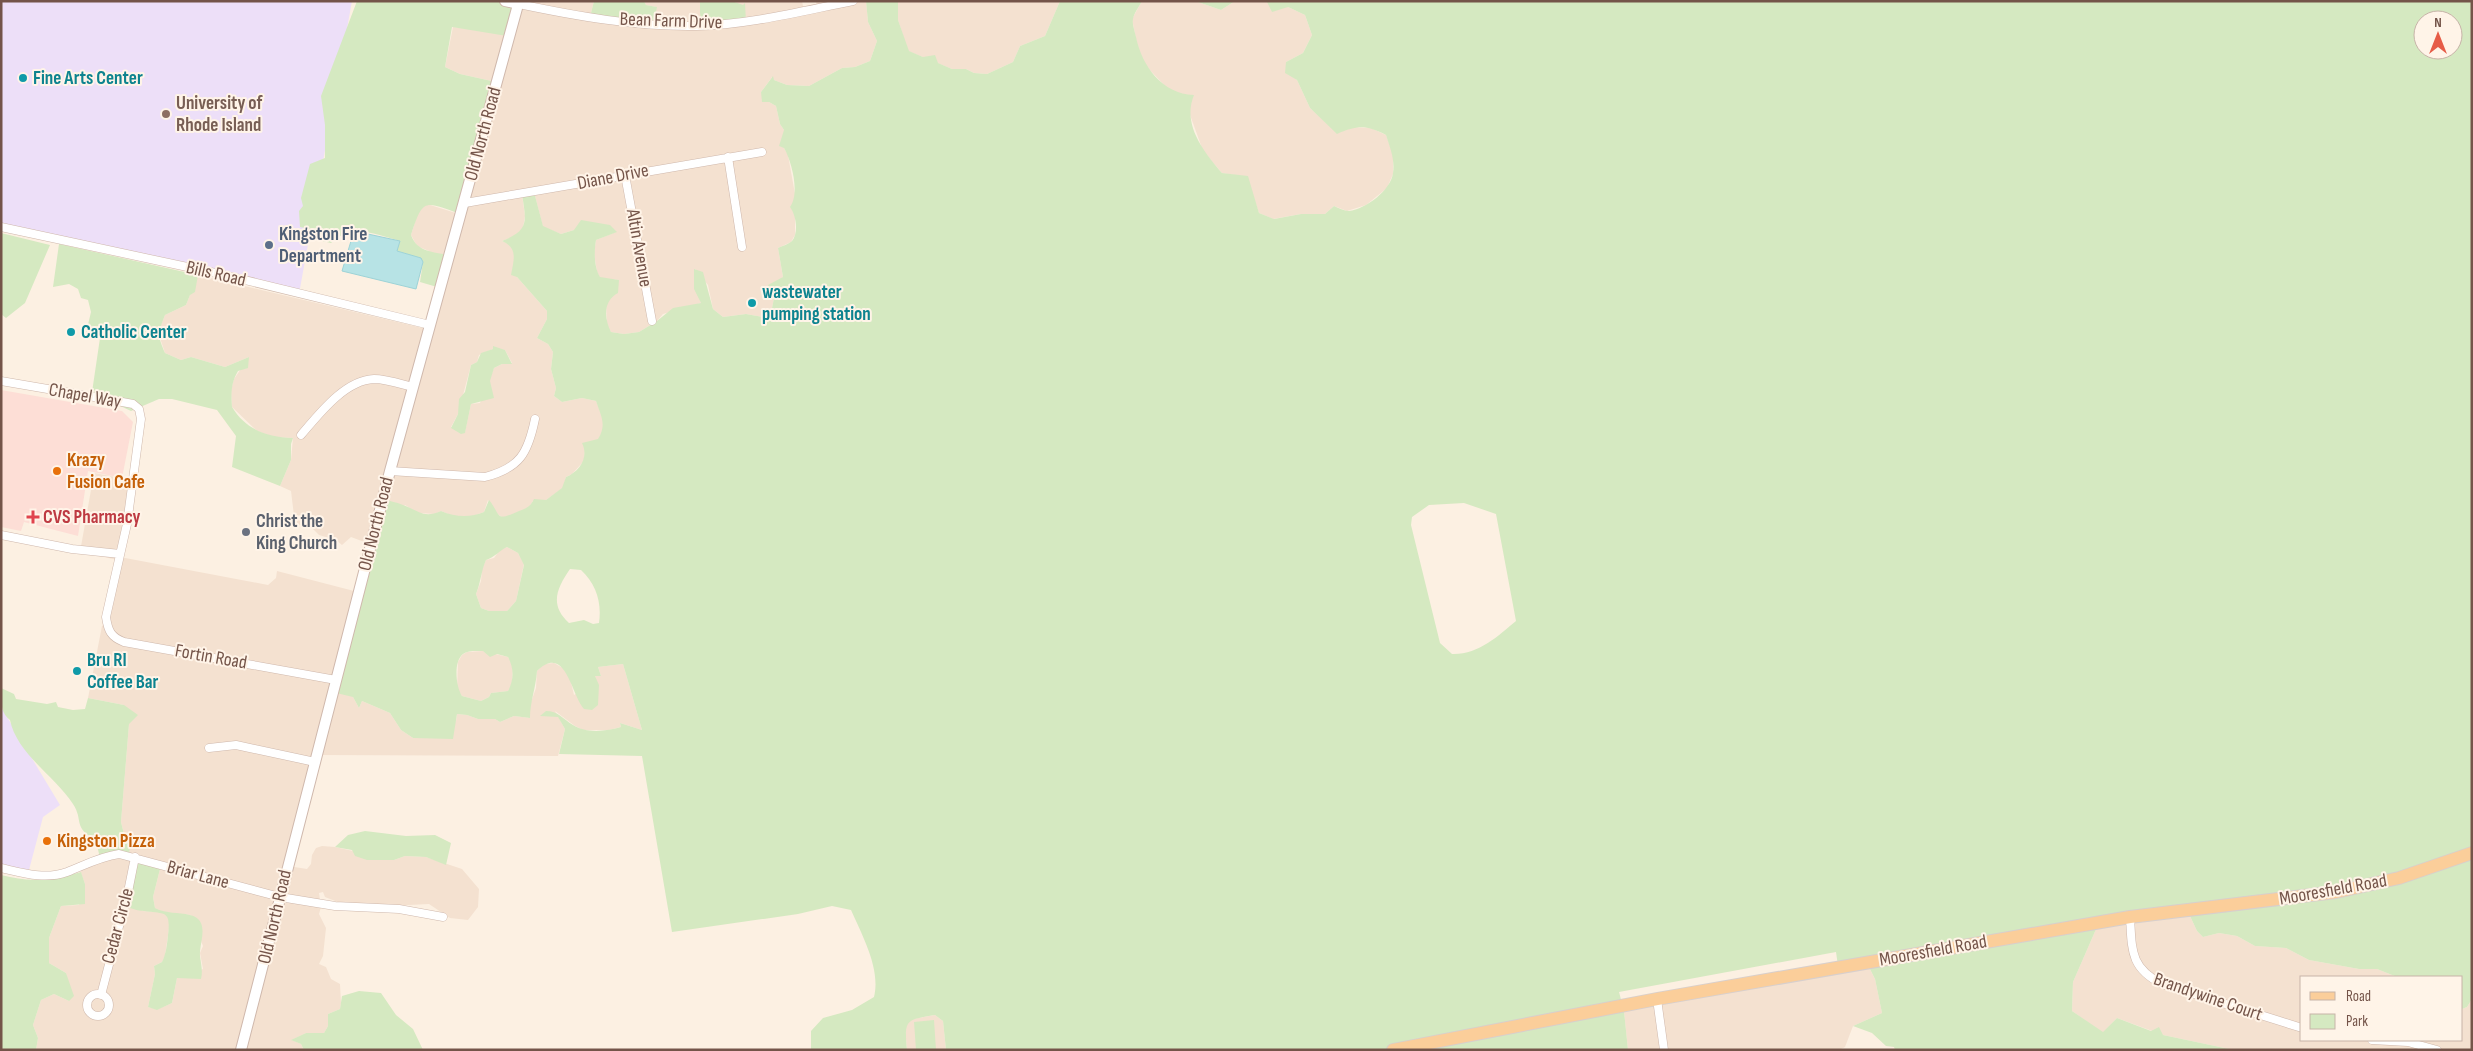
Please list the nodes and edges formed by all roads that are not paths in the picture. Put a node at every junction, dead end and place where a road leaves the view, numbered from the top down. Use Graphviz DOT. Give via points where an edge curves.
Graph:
graph roads {
  1 [pos="505,1"];
  2 [pos="853,1"];
  3 [pos="519,2"];
  4 [pos="762,152"];
  5 [pos="728,157"];
  6 [pos="625,175"];
  7 [pos="465,203"];
  8 [pos="1,227"];
  9 [pos="742,247"];
  10 [pos="652,321"];
  11 [pos="430,326"];
  12 [pos="1,381"];
  13 [pos="413,387"];
  14 [pos="535,419"];
  15 [pos="301,434"];
  16 [pos="390,471"];
  17 [pos="1,535"];
  18 [pos="120,554"];
  19 [pos="336,680"];
  20 [pos="209,748"];
  21 [pos="315,762"];
  22 [pos="2472,853"];
  23 [pos="135,858"];
  24 [pos="1,868"];
  25 [pos="280,897"];
  26 [pos="443,917"];
  27 [pos="2130,917"];
  28 [pos="101,995"];
  29 [pos="1657,1000"];
  30 [pos="2300,1027"];
  31 [pos="2390,1041"];
  32 [pos="241,1050"];
  33 [pos="1393,1050"];
  34 [pos="1664,1050"];
  35 [pos="2437,1050"];
  1 -- 3 [label="street"];
  2 -- 3 [label="street, Bean Farm Drive" via="743,21 695,26 607,19"];
  3 -- 7 [label="street, Old North Road"];
  4 -- 5 [label="street, Diane Drive"];
  5 -- 6 [label="street, Diane Drive"];
  5 -- 9 [label="street"];
  6 -- 7 [label="street, Diane Drive"];
  6 -- 10 [label="street, Altin Avenue"];
  7 -- 11 [label="street, Old North Road"];
  8 -- 11 [label="street, Bills Road" via="220,274"];
  11 -- 13 [label="street, Old North Road"];
  12 -- 18 [label="street, Chapel Way" via="133,404 139,409 142,419"];
  13 -- 15 [label="street" via="376,379 360,382"];
  13 -- 16 [label="street, Old North Road"];
  14 -- 16 [label="street" via="530,444 522,456 499,474 485,477"];
  16 -- 19 [label="street, Old North Road"];
  17 -- 18 [label="street" via="72,549"];
  18 -- 19 [label="street, Fortin Road" via="106,617 108,629 115,638"];
  19 -- 21 [label="street, Old North Road"];
  20 -- 21 [label="street" via="236,745"];
  21 -- 25 [label="street, Old North Road"];
  22 -- 27 [label="main road, Mooresfield Road" via="2399,878 2336,892"];
  23 -- 24 [label="street, Briar Lane" via="118,854 106,856 53,875 35,876"];
  23 -- 25 [label="street, Briar Lane"];
  23 -- 28 [label="street, Cedar Circle"];
  25 -- 26 [label="street, Briar Lane" via="335,906 399,909"];
  25 -- 32 [label="street, Old North Road"];
  27 -- 29 [label="main road, Mooresfield Road"];
  27 -- 30 [label="street, Brandywine Court" via="2133,955 2146,976 2162,984"];
  29 -- 33 [label="main road, Mooresfield Road"];
  29 -- 34 [label="street"];
  31 -- 35 [label="street"];
}
